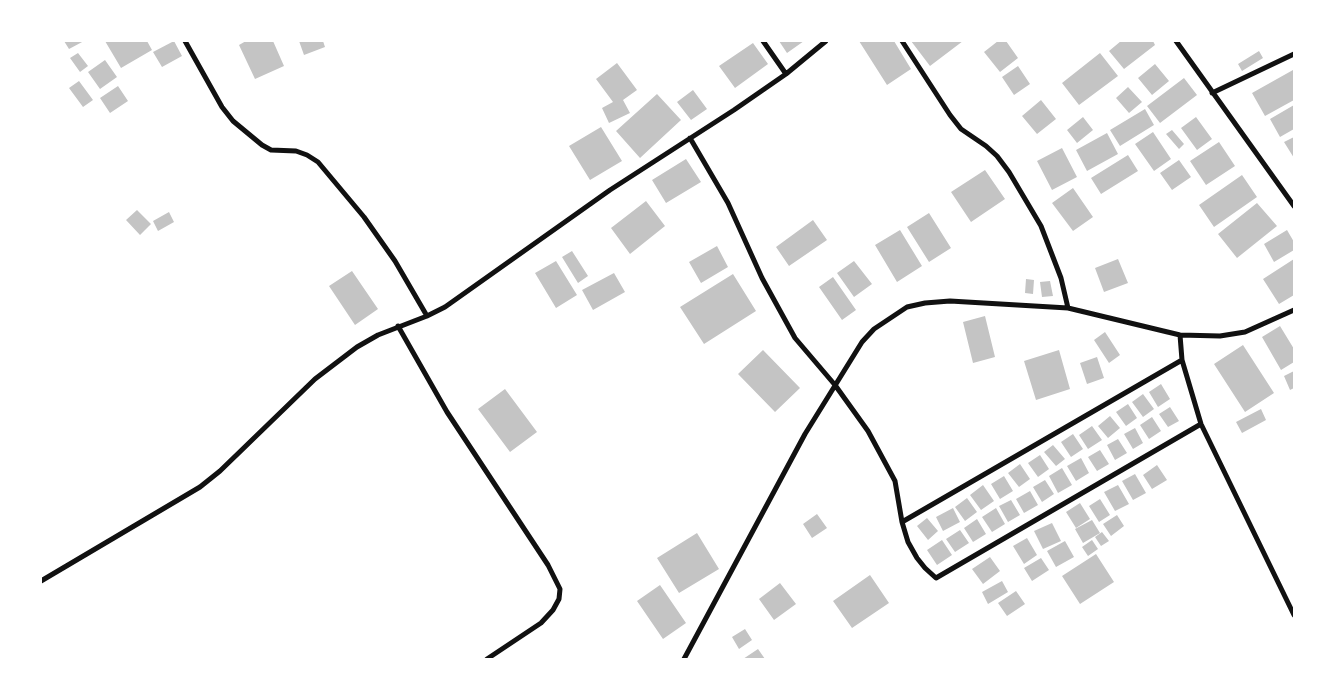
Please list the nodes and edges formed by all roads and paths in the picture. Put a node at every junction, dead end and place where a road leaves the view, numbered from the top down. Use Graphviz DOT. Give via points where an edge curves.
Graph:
graph roads {
  1 [pos="185,41"];
  2 [pos="763,41"];
  3 [pos="826,41"];
  4 [pos="902,41"];
  5 [pos="1176,41"];
  6 [pos="1294,54"];
  7 [pos="786,74"];
  8 [pos="1212,93"];
  9 [pos="690,138"];
  10 [pos="1294,206"];
  11 [pos="1068,308"];
  12 [pos="1294,310"];
  13 [pos="427,316"];
  14 [pos="398,326"];
  15 [pos="1180,335"];
  16 [pos="1182,360"];
  17 [pos="835,385"];
  18 [pos="1201,424"];
  19 [pos="902,522"];
  20 [pos="41,581"];
  21 [pos="1294,615"];
  22 [pos="487,659"];
  23 [pos="684,659"];
  1 -- 13 [label="street" via="233,121 271,150 296,151 318,162 364,216"];
  2 -- 7 [label="street"];
  3 -- 7 [label="street"];
  4 -- 11 [label="street" via="960,129 986,146 1009,172 1041,226"];
  5 -- 8 [label="street"];
  6 -- 8 [label="street"];
  7 -- 9 [label="street"];
  8 -- 10 [label="street"];
  9 -- 13 [label="street" via="552,230 445,307"];
  9 -- 17 [label="street" via="728,204 762,278 795,338"];
  11 -- 15 [label="street"];
  11 -- 17 [label="street" via="950,301 906,307 874,328"];
  12 -- 15 [label="street" via="1245,332 1220,336"];
  13 -- 14 [label="street"];
  14 -- 20 [label="street" via="339,360 299,394 220,472"];
  14 -- 22 [label="street" via="447,412 560,589 553,610 541,623"];
  15 -- 16 [label="street"];
  16 -- 18 [label="street"];
  16 -- 19 [label="street"];
  17 -- 19 [label="street" via="868,431 896,481"];
  17 -- 23 [label="street" via="805,434"];
  18 -- 19 [label="street" via="936,578 917,558"];
  18 -- 21 [label="street"];
}
